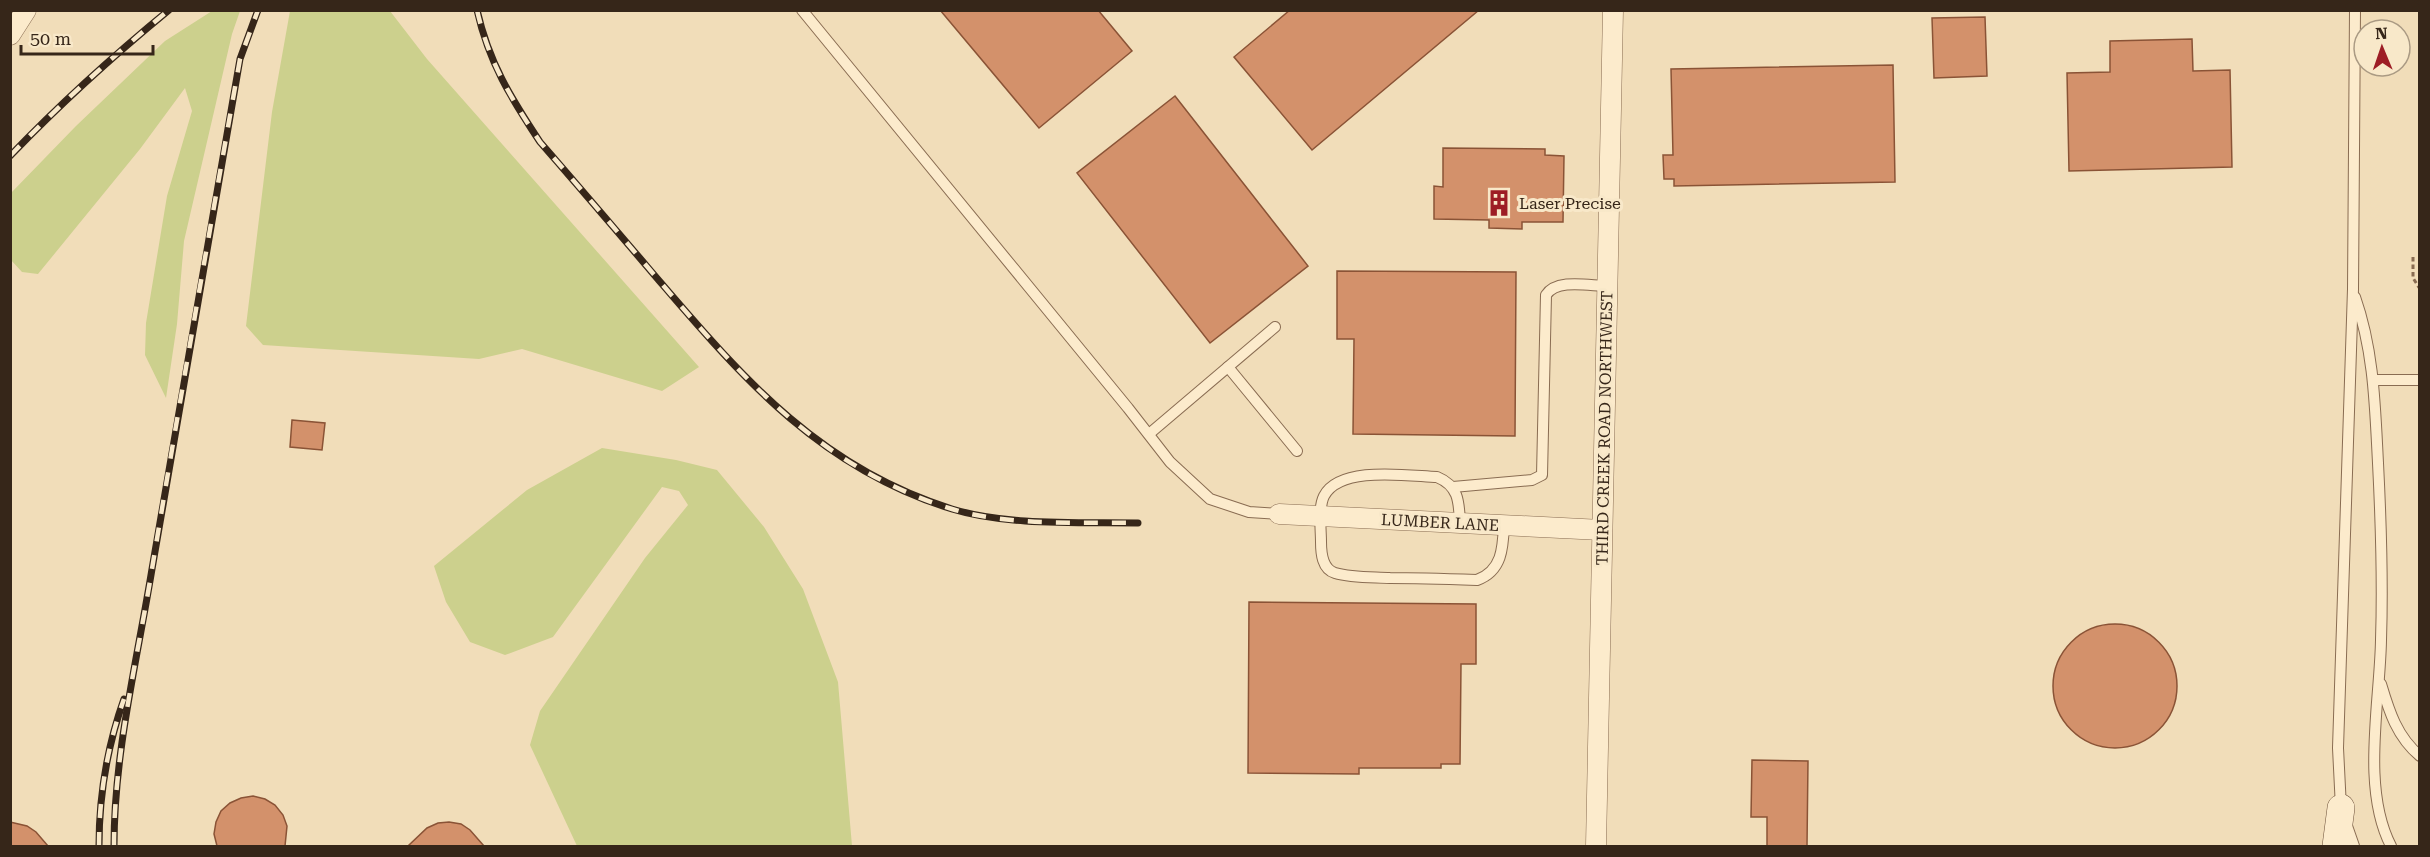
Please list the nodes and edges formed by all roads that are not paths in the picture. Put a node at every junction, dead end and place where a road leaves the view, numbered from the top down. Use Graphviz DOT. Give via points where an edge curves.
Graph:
graph roads {
  1 [pos="26,10"];
  2 [pos="802,10"];
  3 [pos="1613,10"];
  4 [pos="2355,10"];
  5 [pos="10,35"];
  6 [pos="1607,286"];
  7 [pos="2353,290"];
  8 [pos="1275,327"];
  9 [pos="1228,367"];
  10 [pos="2374,380"];
  11 [pos="2420,380"];
  12 [pos="1149,434"];
  13 [pos="1298,451"];
  14 [pos="1453,487"];
  15 [pos="1279,514"];
  16 [pos="1321,516"];
  17 [pos="1460,523"];
  18 [pos="1504,525"];
  19 [pos="1602,530"];
  20 [pos="2379,677"];
  21 [pos="2420,756"];
  22 [pos="2341,808"];
  23 [pos="1596,846"];
  24 [pos="2336,846"];
  25 [pos="2354,846"];
  26 [pos="2391,846"];
  1 -- 5 [label="street"];
  2 -- 12 [label="lane"];
  3 -- 6 [label="street, THIRD CREEK ROAD NORTHWEST"];
  4 -- 7 [label="lane"];
  6 -- 14 [label="lane" via="1563,285 1546,295 1542,476"];
  6 -- 19 [label="street, THIRD CREEK ROAD NORTHWEST"];
  7 -- 10 [label="lane"];
  7 -- 22 [label="lane" via="2338,748"];
  8 -- 9 [label="lane"];
  9 -- 12 [label="lane"];
  9 -- 13 [label="lane"];
  10 -- 11 [label="lane"];
  10 -- 20 [label="lane" via="2380,518"];
  12 -- 15 [label="lane" via="1170,462 1210,499 1249,512"];
  14 -- 16 [label="lane" via="1437,477 1355,477 1324,496"];
  14 -- 17 [label="lane" via="1459,501"];
  15 -- 16 [label="street, LUMBER LANE"];
  16 -- 17 [label="street, LUMBER LANE"];
  16 -- 18 [label="lane" via="1322,557 1326,567 1333,573 1370,577 1485,577 1500,558"];
  17 -- 18 [label="street, LUMBER LANE"];
  18 -- 19 [label="street, LUMBER LANE"];
  19 -- 23 [label="street, THIRD CREEK ROAD NORTHWEST"];
  20 -- 21 [label="lane" via="2402,738"];
  20 -- 26 [label="lane" via="2375,788"];
  22 -- 24 [label="main road"];
  22 -- 25 [label="lane"];
}
